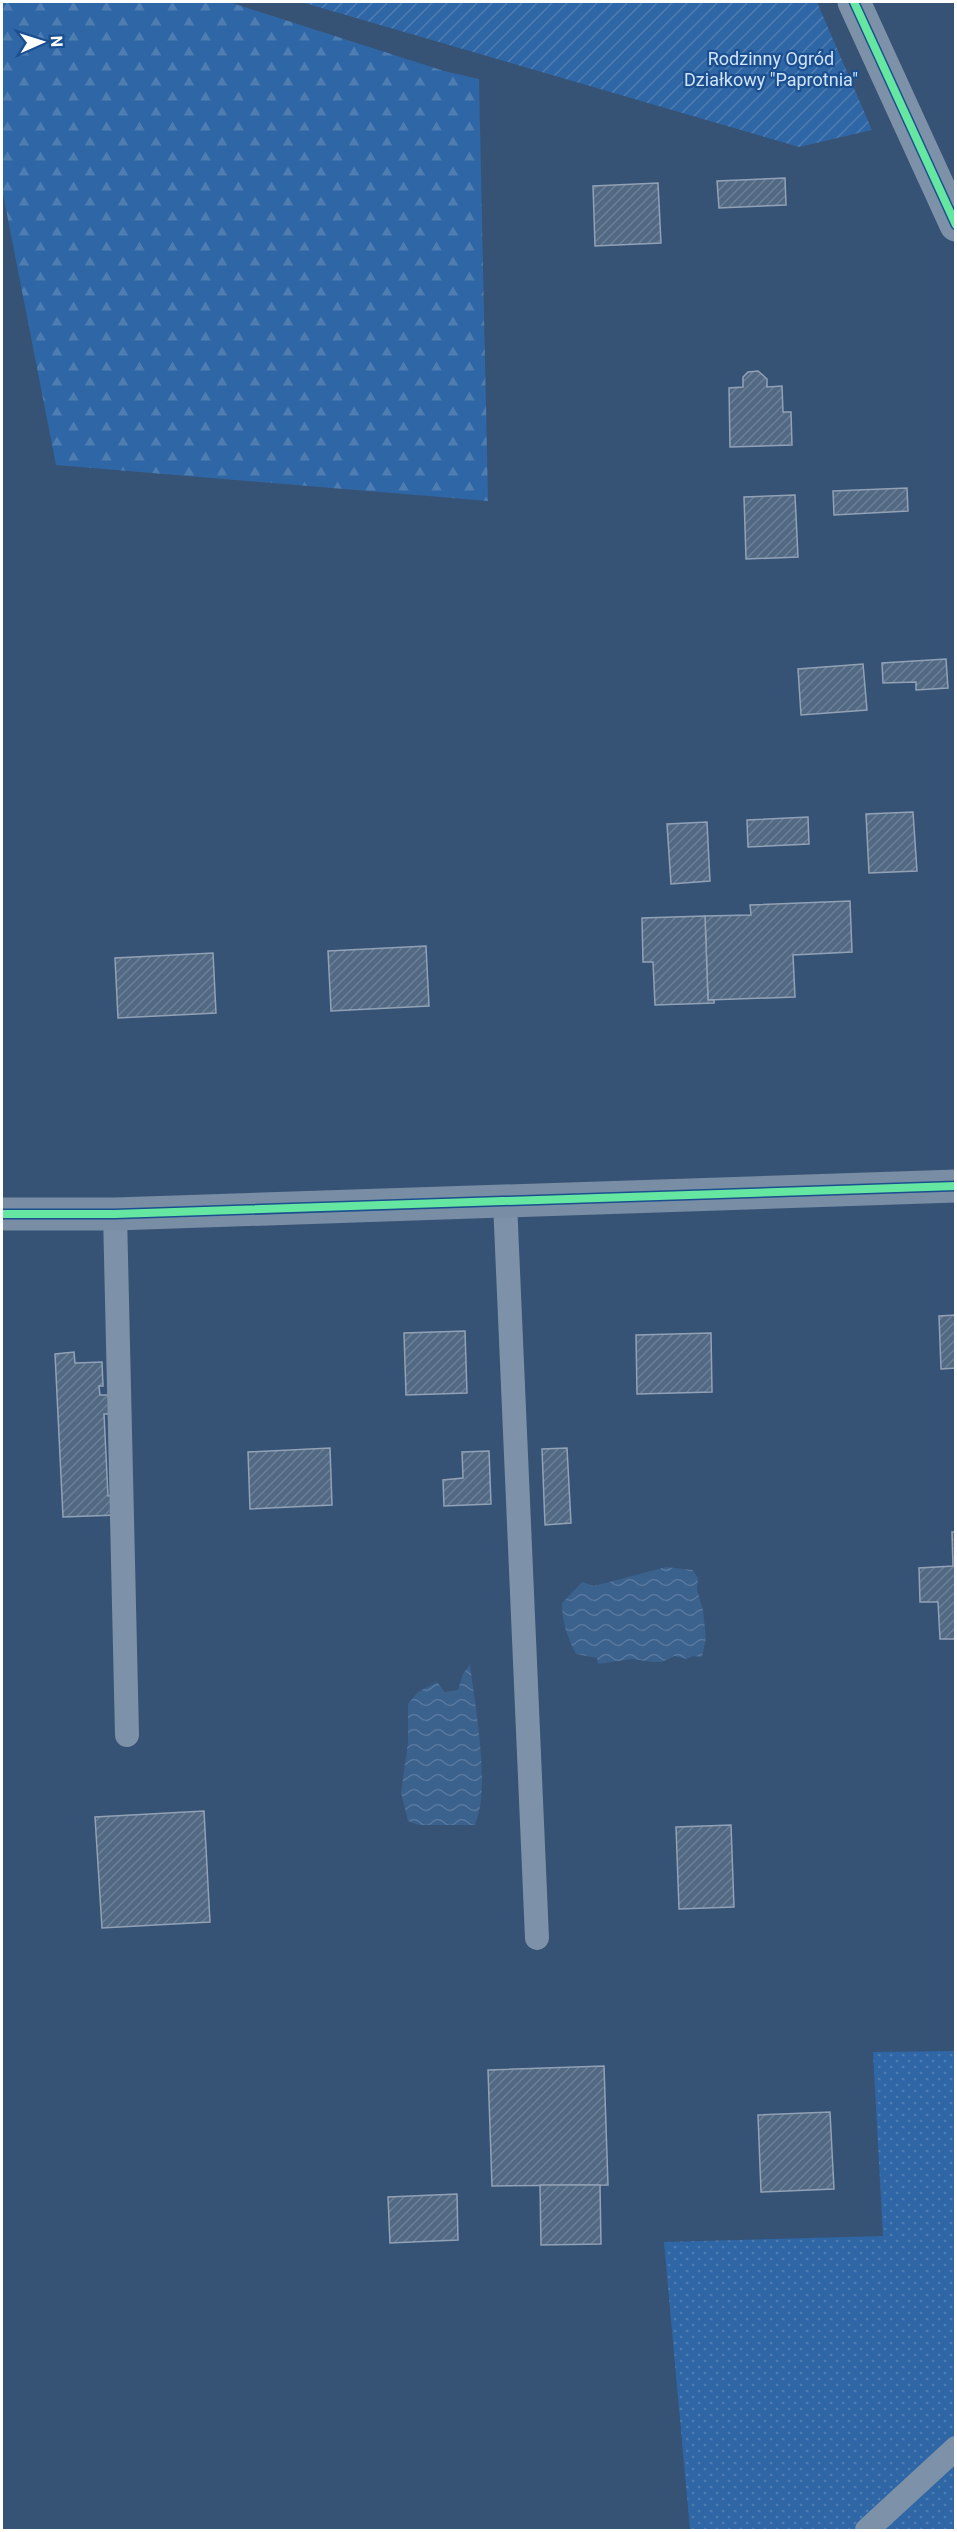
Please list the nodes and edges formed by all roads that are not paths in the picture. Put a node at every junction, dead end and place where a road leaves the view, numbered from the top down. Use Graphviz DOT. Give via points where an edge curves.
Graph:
graph roads {
  1 [pos="854,2"];
  2 [pos="956,225"];
  3 [pos="956,1186"];
  4 [pos="505,1202"];
  5 [pos="2,1214"];
  6 [pos="114,1214"];
  7 [pos="127,1735"];
  8 [pos="537,1938"];
  9 [pos="956,2448"];
  10 [pos="867,2530"];
  1 -- 2 [label="street"];
  3 -- 4 [label="street"];
  4 -- 6 [label="street"];
  4 -- 8 [label="lane"];
  5 -- 6 [label="street"];
  6 -- 7 [label="lane"];
  9 -- 10 [label="lane"];
}
